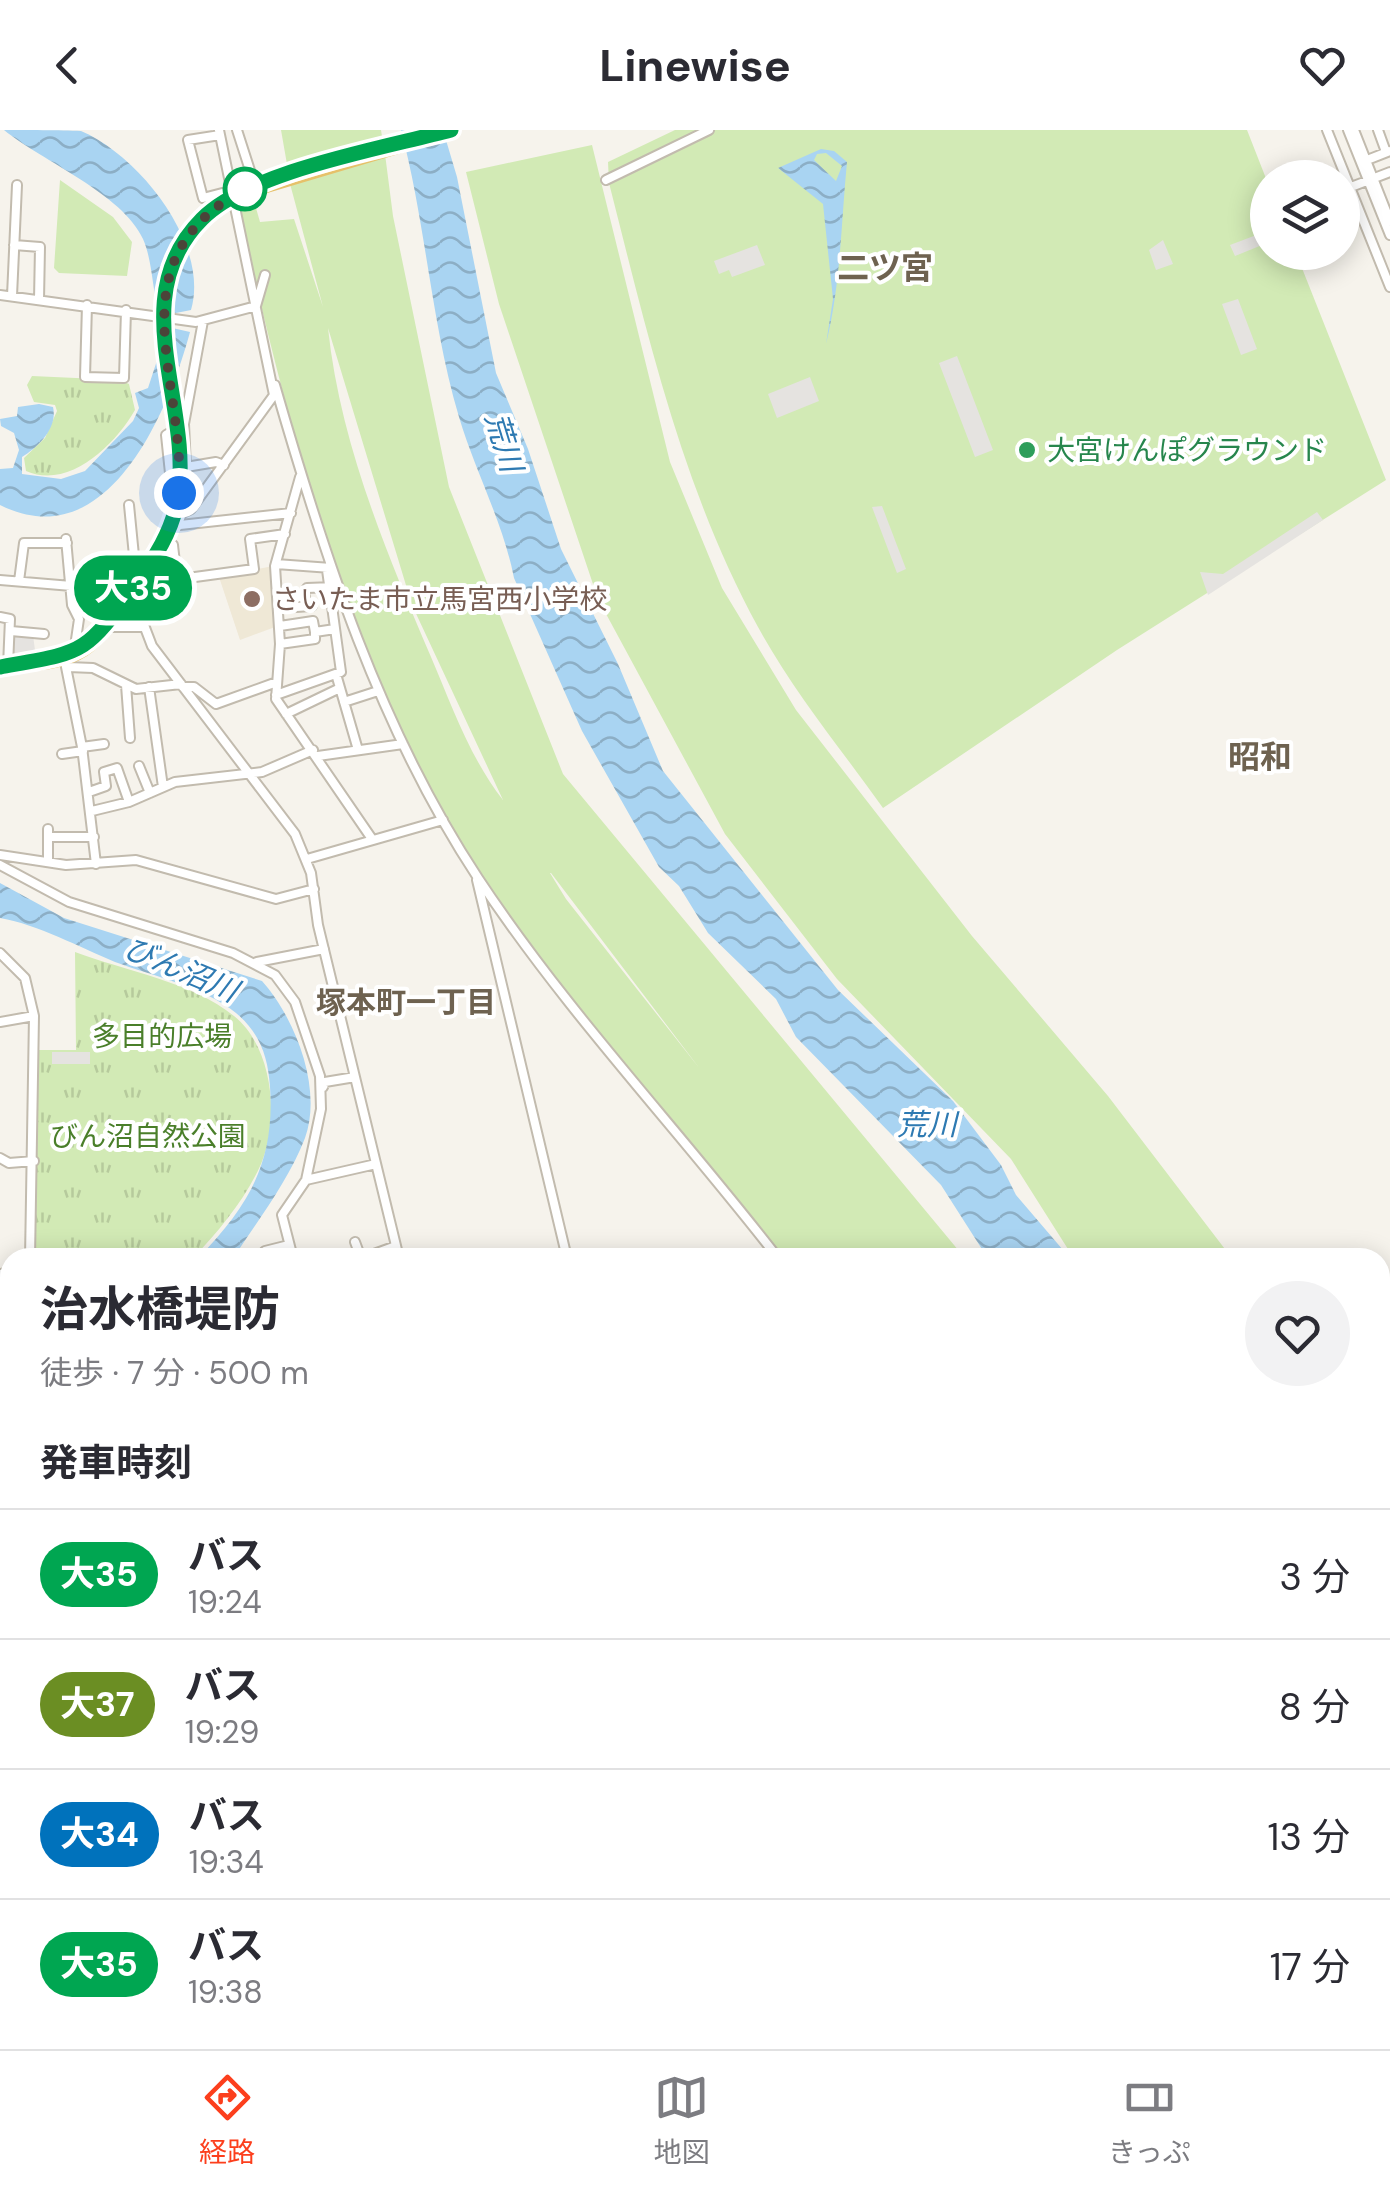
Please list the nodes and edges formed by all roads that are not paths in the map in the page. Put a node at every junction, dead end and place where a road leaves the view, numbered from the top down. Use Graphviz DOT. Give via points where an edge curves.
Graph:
graph roads {
  1 [pos="237,130"];
  2 [pos="452,130"];
  3 [pos="709,130"];
  4 [pos="1327,130"];
  5 [pos="1351,130"];
  6 [pos="1378,130"];
  7 [pos="220,132"];
  8 [pos="194,134"];
  9 [pos="1388,151"];
  10 [pos="1339,160"];
  11 [pos="1363,161"];
  12 [pos="1390,172"];
  13 [pos="1370,179"];
  14 [pos="606,180"];
  15 [pos="1360,184"];
  16 [pos="17,185"];
  17 [pos="258,185"];
  18 [pos="234,192"];
  19 [pos="1360,208"];
  20 [pos="1390,221"];
  21 [pos="1390,235"];
  22 [pos="14,245"];
  23 [pos="1386,265"];
  24 [pos="264,275"];
  25 [pos="1390,287"];
  26 [pos="0,295"];
  27 [pos="12,296"];
  28 [pos="38,300"];
  29 [pos="87,305"];
  30 [pos="256,306"];
  31 [pos="126,310"];
  32 [pos="203,321"];
  33 [pos="275,384"];
  34 [pos="184,424"];
  35 [pos="224,465"];
  36 [pos="301,473"];
  37 [pos="129,504"];
  38 [pos="291,514"];
  39 [pos="174,516"];
  40 [pos="286,534"];
  41 [pos="173,545"];
  42 [pos="276,564"];
  43 [pos="0,568"];
  44 [pos="329,569"];
  45 [pos="4,580"];
  46 [pos="19,581"];
  47 [pos="177,581"];
  48 [pos="136,584"];
  49 [pos="333,587"];
  50 [pos="72,588"];
  51 [pos="279,603"];
  52 [pos="312,606"];
  53 [pos="0,617"];
  54 [pos="280,626"];
  55 [pos="105,627"];
  56 [pos="142,627"];
  57 [pos="335,629"];
  58 [pos="11,631"];
  59 [pos="315,632"];
  60 [pos="44,634"];
  61 [pos="280,644"];
  62 [pos="69,659"];
  63 [pos="4,666"];
  64 [pos="336,674"];
  65 [pos="277,682"];
  66 [pos="126,684"];
  67 [pos="182,685"];
  68 [pos="149,688"];
  69 [pos="340,688"];
  70 [pos="378,691"];
  71 [pos="276,695"];
  72 [pos="344,702"];
  73 [pos="286,714"];
  74 [pos="130,738"];
  75 [pos="104,744"];
  76 [pos="403,744"];
  77 [pos="83,749"];
  78 [pos="358,750"];
  79 [pos="315,753"];
  80 [pos="62,754"];
  81 [pos="139,766"];
  82 [pos="246,774"];
  83 [pos="162,787"];
  84 [pos="89,792"];
  85 [pos="150,792"];
  86 [pos="129,802"];
  87 [pos="92,811"];
  88 [pos="443,820"];
  89 [pos="94,837"];
  90 [pos="372,839"];
  91 [pos="0,854"];
  92 [pos="308,858"];
  93 [pos="48,862"];
  94 [pos="96,864"];
  95 [pos="0,865"];
  96 [pos="476,876"];
  97 [pos="314,888"];
  98 [pos="324,948"];
  99 [pos="2,953"];
  100 [pos="257,962"];
  101 [pos="34,1016"];
  102 [pos="0,1022"];
  103 [pos="355,1077"];
  104 [pos="322,1092"];
  105 [pos="0,1158"];
  106 [pos="34,1161"];
  107 [pos="376,1164"];
  108 [pos="306,1180"];
  109 [pos="355,1242"];
  110 [pos="289,1245"];
  111 [pos="396,1246"];
  112 [pos="30,1248"];
  113 [pos="275,1248"];
  114 [pos="290,1248"];
  115 [pos="358,1248"];
  116 [pos="390,1248"];
  117 [pos="565,1248"];
  118 [pos="768,1248"];
  1 -- 17 [label="street"];
  2 -- 17 [label="main road"];
  3 -- 14 [label="street"];
  4 -- 10 [label="street"];
  5 -- 11 [label="street"];
  6 -- 9 [label="street"];
  7 -- 8 [label="street"];
  7 -- 18 [label="street"];
  8 -- 18 [label="street" via="188,140 203,198"];
  9 -- 11 [label="street"];
  11 -- 13 [label="street"];
  12 -- 13 [label="street"];
  13 -- 15 [label="street"];
  13 -- 20 [label="street"];
  13 -- 21 [label="street"];
  16 -- 22 [label="street"];
  17 -- 18 [label="main road"];
  18 -- 30 [label="street"];
  18 -- 39 [label="main road, bridge" via="196,225 168,277 163,329 176,437"];
  19 -- 23 [label="street"];
  22 -- 27 [label="street"];
  22 -- 28 [label="street" via="40,247"];
  23 -- 25 [label="street"];
  24 -- 30 [label="street"];
  26 -- 27 [label="street"];
  27 -- 28 [label="street"];
  28 -- 29 [label="street"];
  29 -- 31 [label="street"];
  29 -- 31 [label="street" via="85,377 124,378"];
  30 -- 32 [label="street"];
  30 -- 33 [label="street"];
  31 -- 32 [label="street"];
  32 -- 34 [label="street"];
  33 -- 35 [label="street" via="269,405"];
  33 -- 36 [label="street"];
  34 -- 35 [label="street" via="186,467"];
  34 -- 39 [label="street" via="166,435"];
  35 -- 39 [label="street" via="186,515"];
  36 -- 38 [label="street"];
  36 -- 44 [label="street"];
  37 -- 48 [label="street"];
  38 -- 39 [label="street"];
  38 -- 40 [label="street"];
  39 -- 48 [label="main road"];
  40 -- 42 [label="street"];
  40 -- 47 [label="street" via="250,539 254,569"];
  41 -- 47 [label="street"];
  42 -- 44 [label="street"];
  42 -- 51 [label="street"];
  43 -- 45 [label="street"];
  44 -- 49 [label="street"];
  45 -- 46 [label="street"];
  46 -- 50 [label="street"];
  46 -- 50 [label="street" via="24,544 66,541"];
  47 -- 48 [label="street"];
  48 -- 50 [label="street"];
  48 -- 55 [label="main road"];
  48 -- 56 [label="street"];
  49 -- 51 [label="street"];
  49 -- 57 [label="street"];
  49 -- 70 [label="street"];
  50 -- 62 [label="street" via="78,619"];
  51 -- 52 [label="street"];
  51 -- 54 [label="street"];
  53 -- 58 [label="street" via="10,618"];
  54 -- 59 [label="street" via="313,621"];
  54 -- 61 [label="street"];
  55 -- 56 [label="street"];
  55 -- 62 [label="main road"];
  56 -- 67 [label="street"];
  57 -- 59 [label="street"];
  57 -- 64 [label="street" via="341,672"];
  58 -- 60 [label="street"];
  58 -- 63 [label="street"];
  59 -- 61 [label="street" via="315,639"];
  61 -- 65 [label="street"];
  62 -- 63 [label="main road"];
  62 -- 66 [label="street"];
  62 -- 77 [label="street"];
  64 -- 69 [label="street"];
  64 -- 71 [label="street"];
  65 -- 67 [label="street" via="216,704"];
  65 -- 71 [label="street"];
  66 -- 68 [label="street"];
  66 -- 74 [label="street"];
  67 -- 68 [label="street"];
  67 -- 82 [label="street"];
  68 -- 83 [label="street"];
  69 -- 72 [label="street"];
  69 -- 73 [label="street"];
  70 -- 72 [label="street"];
  70 -- 76 [label="street"];
  71 -- 73 [label="street"];
  72 -- 78 [label="street"];
  73 -- 79 [label="street"];
  75 -- 77 [label="street"];
  76 -- 78 [label="street"];
  76 -- 88 [label="street"];
  77 -- 80 [label="street"];
  77 -- 84 [label="street"];
  78 -- 79 [label="street"];
  79 -- 82 [label="street"];
  79 -- 90 [label="street"];
  81 -- 85 [label="street"];
  82 -- 83 [label="street"];
  82 -- 92 [label="street"];
  83 -- 85 [label="street"];
  84 -- 86 [label="street" via="106,786 104,772 117,768"];
  84 -- 87 [label="street"];
  85 -- 86 [label="street"];
  86 -- 87 [label="street"];
  87 -- 89 [label="street"];
  88 -- 90 [label="street"];
  88 -- 96 [label="street"];
  89 -- 93 [label="street" via="48,833"];
  89 -- 94 [label="street"];
  90 -- 92 [label="street"];
  91 -- 93 [label="street"];
  92 -- 97 [label="street"];
  93 -- 94 [label="street"];
  94 -- 97 [label="street" via="121,858 159,864 276,899"];
  95 -- 100 [label="street" via="69,902"];
  96 -- 117 [label="street"];
  96 -- 118 [label="street" via="586,1027"];
  97 -- 98 [label="street"];
  98 -- 100 [label="street"];
  98 -- 103 [label="street"];
  99 -- 101 [label="street" via="26,982"];
  100 -- 104 [label="street" via="295,1002"];
  101 -- 102 [label="street"];
  101 -- 106 [label="street"];
  103 -- 104 [label="street" via="325,1082"];
  103 -- 107 [label="street"];
  104 -- 108 [label="street"];
  105 -- 106 [label="street"];
  106 -- 112 [label="street"];
  107 -- 108 [label="street"];
  107 -- 111 [label="street"];
  108 -- 110 [label="street" via="282,1215"];
  109 -- 115 [label="street"];
  110 -- 113 [label="street"];
  110 -- 114 [label="street"];
  111 -- 116 [label="street"];
}
